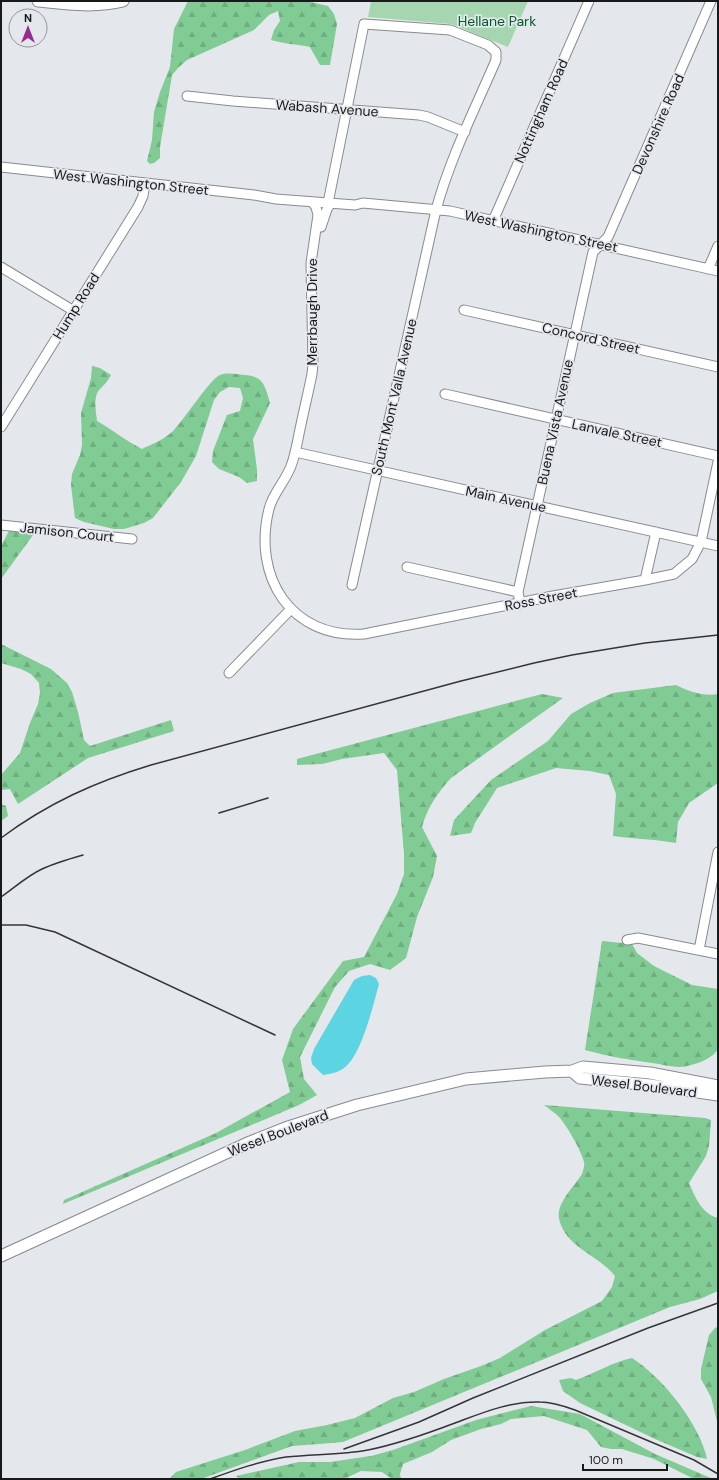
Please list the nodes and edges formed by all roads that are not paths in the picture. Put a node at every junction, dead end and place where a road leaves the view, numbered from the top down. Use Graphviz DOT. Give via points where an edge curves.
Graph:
graph roads {
  1 [pos="38,1"];
  2 [pos="123,1"];
  3 [pos="589,1"];
  4 [pos="711,1"];
  5 [pos="364,24"];
  6 [pos="187,96"];
  7 [pos="347,110"];
  8 [pos="465,132"];
  9 [pos="1,168"];
  10 [pos="145,183"];
  11 [pos="261,196"];
  12 [pos="330,200"];
  13 [pos="312,202"];
  14 [pos="436,210"];
  15 [pos="493,221"];
  16 [pos="315,239"];
  17 [pos="601,244"];
  18 [pos="718,246"];
  19 [pos="1,267"];
  20 [pos="708,269"];
  21 [pos="718,271"];
  22 [pos="464,310"];
  23 [pos="74,311"];
  24 [pos="574,335"];
  25 [pos="718,367"];
  26 [pos="445,394"];
  27 [pos="556,420"];
  28 [pos="1,427"];
  29 [pos="295,452"];
  30 [pos="718,456"];
  31 [pos="718,462"];
  32 [pos="378,470"];
  33 [pos="537,506"];
  34 [pos="1,525"];
  35 [pos="656,532"];
  36 [pos="132,539"];
  37 [pos="701,542"];
  38 [pos="718,546"];
  39 [pos="407,567"];
  40 [pos="645,580"];
  41 [pos="352,585"];
  42 [pos="518,592"];
  43 [pos="520,603"];
  44 [pos="291,609"];
  45 [pos="229,673"];
  46 [pos="718,852"];
  47 [pos="627,940"];
  48 [pos="699,950"];
  49 [pos="718,954"];
  50 [pos="572,1071"];
  51 [pos="718,1086"];
  52 [pos="718,1095"];
  53 [pos="1,1256"];
  1 -- 2 [label="main road" via="89,6"];
  3 -- 15 [label="street, Nottingham Road"];
  4 -- 17 [label="street, Devonshire Road" via="608,237"];
  5 -- 7 [label="street, Merrbaugh Drive"];
  5 -- 8 [label="street, South Mont Valla Avenue" via="450,30 488,45 496,52 496,60"];
  6 -- 7 [label="street, Wabash Avenue"];
  7 -- 8 [label="street, Wabash Avenue" via="419,115"];
  7 -- 12 [label="street, Merrbaugh Drive"];
  8 -- 14 [label="street, South Mont Valla Avenue"];
  9 -- 10 [label="street, West Washington Street"];
  10 -- 11 [label="street, West Washington Street"];
  10 -- 23 [label="street, Hump Road" via="138,207"];
  11 -- 12 [label="street, West Washington Street" via="277,194"];
  11 -- 13 [label="street, West Washington Street"];
  12 -- 13 [label="street, West Washington Street"];
  12 -- 14 [label="street, West Washington Street" via="356,200 363,203"];
  12 -- 16 [label="street, Merrbaugh Drive"];
  13 -- 16 [label="street, Merrbaugh Drive" via="318,215"];
  14 -- 15 [label="street, West Washington Street"];
  14 -- 32 [label="street, South Mont Valla Avenue"];
  15 -- 17 [label="street, West Washington Street"];
  16 -- 29 [label="street, Merrbaugh Drive" via="311,263 313,364"];
  17 -- 20 [label="street, West Washington Street"];
  17 -- 24 [label="street, Buena Vista Avenue" via="593,252"];
  18 -- 20 [label="street"];
  19 -- 23 [label="street"];
  20 -- 21 [label="street, West Washington Street"];
  22 -- 24 [label="street, Concord Street"];
  23 -- 28 [label="street, Hump Road"];
  24 -- 25 [label="street, Concord Street"];
  24 -- 27 [label="street, Buena Vista Avenue"];
  26 -- 27 [label="street, Lanvale Street"];
  27 -- 30 [label="street, Lanvale Street"];
  27 -- 33 [label="street, Buena Vista Avenue"];
  29 -- 32 [label="street, Main Avenue"];
  29 -- 44 [label="street, Merrbaugh Drive" via="291,466 272,501 264,546 272,579"];
  31 -- 37 [label="street, Ross Street"];
  32 -- 33 [label="street, Main Avenue"];
  32 -- 41 [label="street, South Mont Valla Avenue"];
  33 -- 35 [label="street, Main Avenue"];
  33 -- 42 [label="street, Buena Vista Avenue"];
  34 -- 36 [label="street, Jamison Court"];
  35 -- 37 [label="street, Main Avenue"];
  35 -- 40 [label="street"];
  37 -- 38 [label="street, Main Avenue"];
  37 -- 40 [label="street, Ross Street" via="692,559 680,570 667,576"];
  39 -- 42 [label="street"];
  40 -- 43 [label="street, Ross Street"];
  42 -- 43 [label="street, Buena Vista Avenue"];
  43 -- 44 [label="street, Ross Street" via="351,635 321,628"];
  44 -- 45 [label="street"];
  46 -- 48 [label="street"];
  47 -- 48 [label="street" via="638,938"];
  48 -- 49 [label="street"];
  50 -- 51 [label="main road, Wesel Boulevard" via="584,1067 650,1073"];
  50 -- 52 [label="main road, Wesel Boulevard" via="580,1078"];
  50 -- 53 [label="main road, Wesel Boulevard" via="466,1079 319,1116 250,1142"];
}
